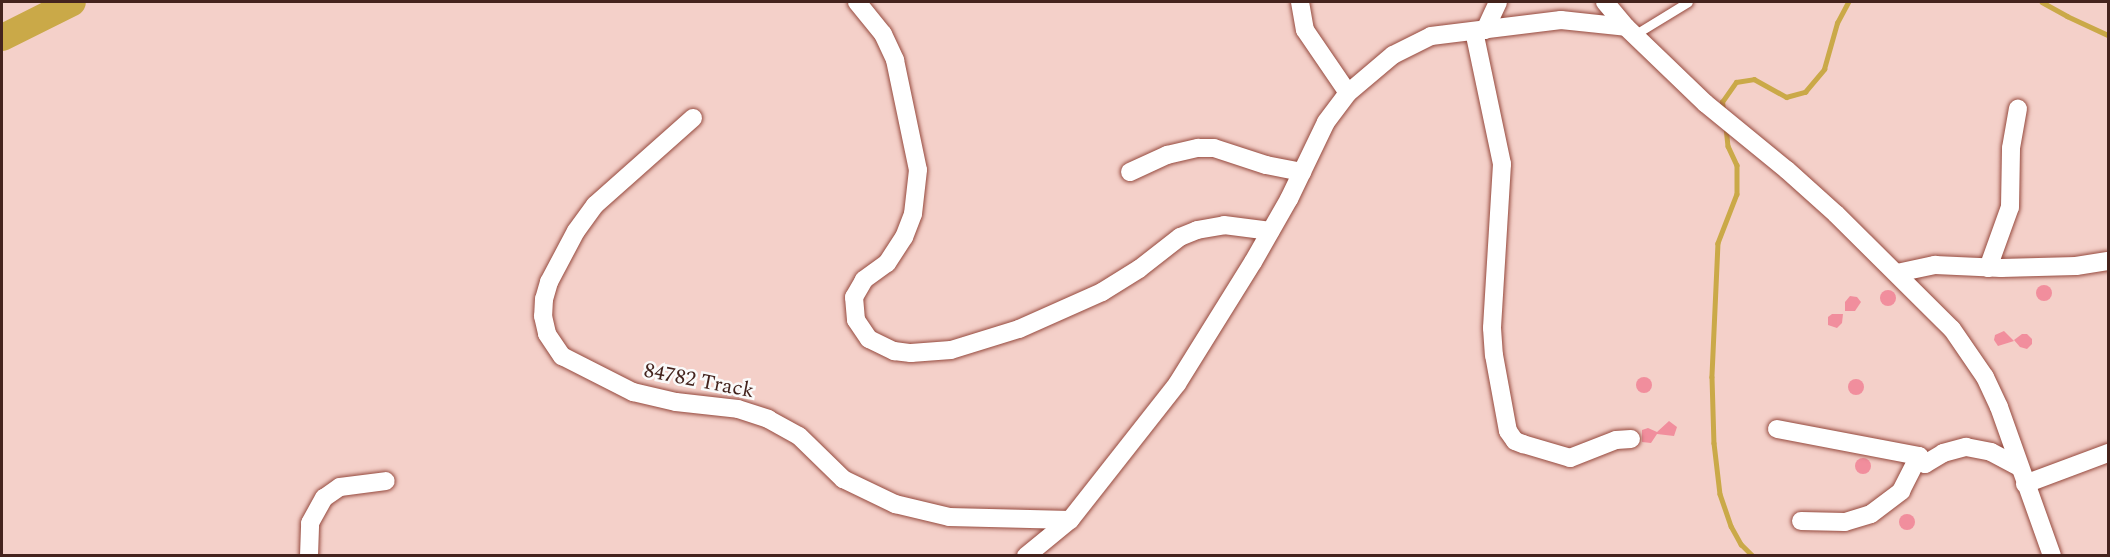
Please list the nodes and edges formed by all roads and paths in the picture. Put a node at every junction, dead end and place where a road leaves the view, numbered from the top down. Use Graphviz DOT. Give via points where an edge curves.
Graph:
graph roads {
  1 [pos="857,2"];
  2 [pos="1300,2"];
  3 [pos="1498,2"];
  4 [pos="1605,2"];
  5 [pos="1688,2"];
  6 [pos="1479,30"];
  7 [pos="1630,31"];
  8 [pos="1348,93"];
  9 [pos="2018,109"];
  10 [pos="693,118"];
  11 [pos="1130,172"];
  12 [pos="1302,172"];
  13 [pos="1271,231"];
  14 [pos="2109,261"];
  15 [pos="1988,268"];
  16 [pos="1897,273"];
  17 [pos="1777,429"];
  18 [pos="1631,439"];
  19 [pos="2109,453"];
  20 [pos="1919,456"];
  21 [pos="2022,475"];
  22 [pos="386,481"];
  23 [pos="1070,520"];
  24 [pos="1801,520"];
  25 [pos="309,555"];
  26 [pos="1026,555"];
  27 [pos="2052,555"];
  1 -- 13 [label="street" via="883,34 895,60 918,170 913,214 904,237 887,263 864,280 854,297 856,320 869,339 894,351 951,350 1019,329 1102,292 1180,237 1197,230 1224,225"];
  2 -- 8 [label="street" via="1305,30"];
  3 -- 6 [label="street"];
  4 -- 7 [label="street"];
  5 -- 7 [label="lane"];
  6 -- 7 [label="street" via="1561,20"];
  6 -- 8 [label="street" via="1431,36 1409,45"];
  6 -- 18 [label="street" via="1502,164 1492,328 1508,431 1515,441 1560,458"];
  7 -- 16 [label="street"];
  8 -- 12 [label="street" via="1331,114"];
  9 -- 15 [label="street" via="2011,148 2010,207"];
  10 -- 23 [label="street, 84782 Track" via="596,205 576,231 544,299 547,334 562,356 633,392 738,409 768,419 799,436 843,479 896,504 949,517"];
  11 -- 12 [label="street" via="1167,155 1198,147"];
  12 -- 13 [label="street"];
  13 -- 23 [label="street" via="1176,384"];
  14 -- 15 [label="street" via="2058,267"];
  15 -- 16 [label="street" via="1935,265"];
  16 -- 21 [label="street" via="1967,348 1999,407"];
  17 -- 20 [label="street"];
  19 -- 21 [label="street"];
  20 -- 21 [label="street" via="1925,464 1943,453 1966,447 1991,452"];
  20 -- 24 [label="street" via="1901,491 1870,514 1845,522"];
  21 -- 27 [label="street"];
  22 -- 25 [label="street" via="340,487 324,498 310,523"];
  23 -- 26 [label="street"];
}
